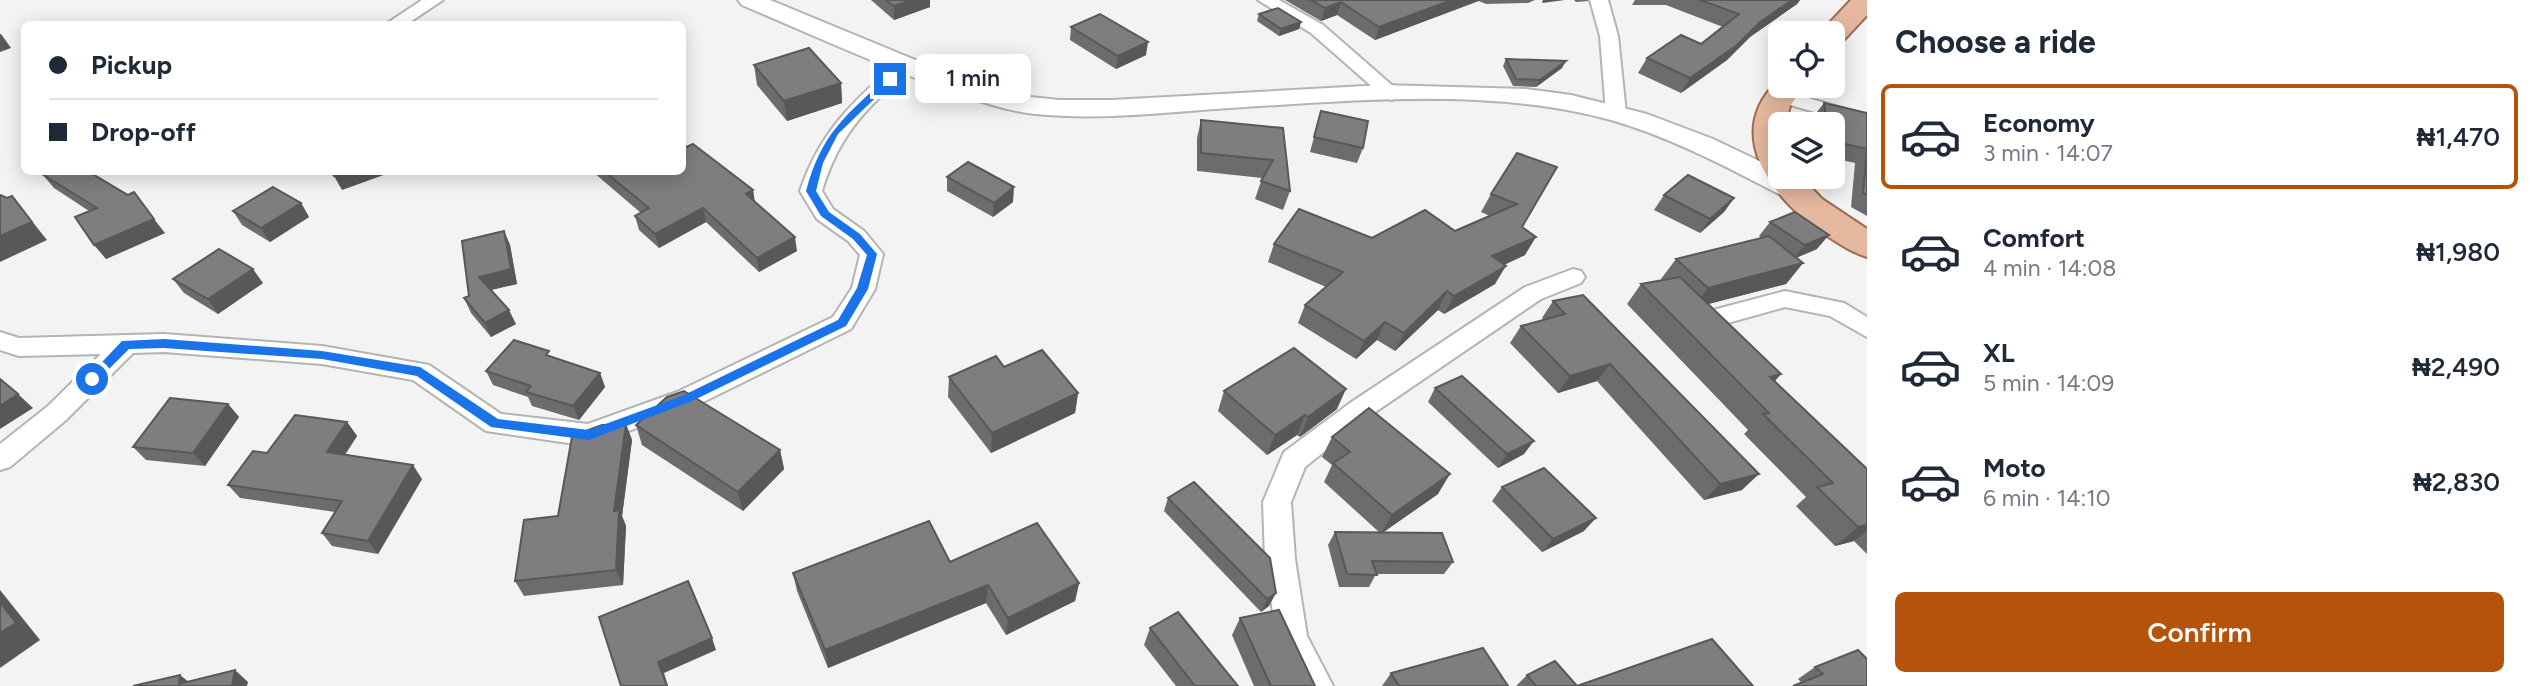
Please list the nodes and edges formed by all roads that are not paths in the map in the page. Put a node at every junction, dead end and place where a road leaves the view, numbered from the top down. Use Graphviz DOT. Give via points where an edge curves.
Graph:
graph roads {
  1 [pos="434,0"];
  2 [pos="750,0"];
  3 [pos="1267,0"];
  4 [pos="1599,0"];
  5 [pos="1866,0"];
  6 [pos="400,21"];
  7 [pos="1845,22"];
  8 [pos="905,66"];
  9 [pos="1392,94"];
  10 [pos="1803,98"];
  11 [pos="1616,113"];
  12 [pos="1867,121"];
  13 [pos="1768,172"];
  14 [pos="1798,189"];
  15 [pos="1867,245"];
  16 [pos="1573,277"];
  17 [pos="1867,328"];
  18 [pos="0,341"];
  19 [pos="127,344"];
  20 [pos="1734,348"];
  21 [pos="0,459"];
  22 [pos="1317,686"];
  1 -- 6 [label="street"];
  2 -- 8 [label="main road"];
  3 -- 9 [label="street" via="1317,29"];
  4 -- 11 [label="street" via="1609,36"];
  5 -- 7 [label="main road"];
  8 -- 9 [label="main road" via="1032,106 1093,108"];
  8 -- 19 [label="street" via="834,133 818,163 811,191 825,214 872,254 863,289 842,323 686,399 589,435 495,424 420,372 322,355"];
  9 -- 11 [label="main road" via="1501,95"];
  10 -- 12 [label="street"];
  11 -- 13 [label="main road"];
  14 -- 15 [label="main road"];
  16 -- 22 [label="street" via="1533,293 1359,410 1294,460 1277,502 1280,559 1292,639"];
  17 -- 20 [label="street" via="1836,309 1785,299 1706,320"];
  18 -- 19 [label="street" via="19,346"];
  19 -- 21 [label="street" via="57,413"];
}
